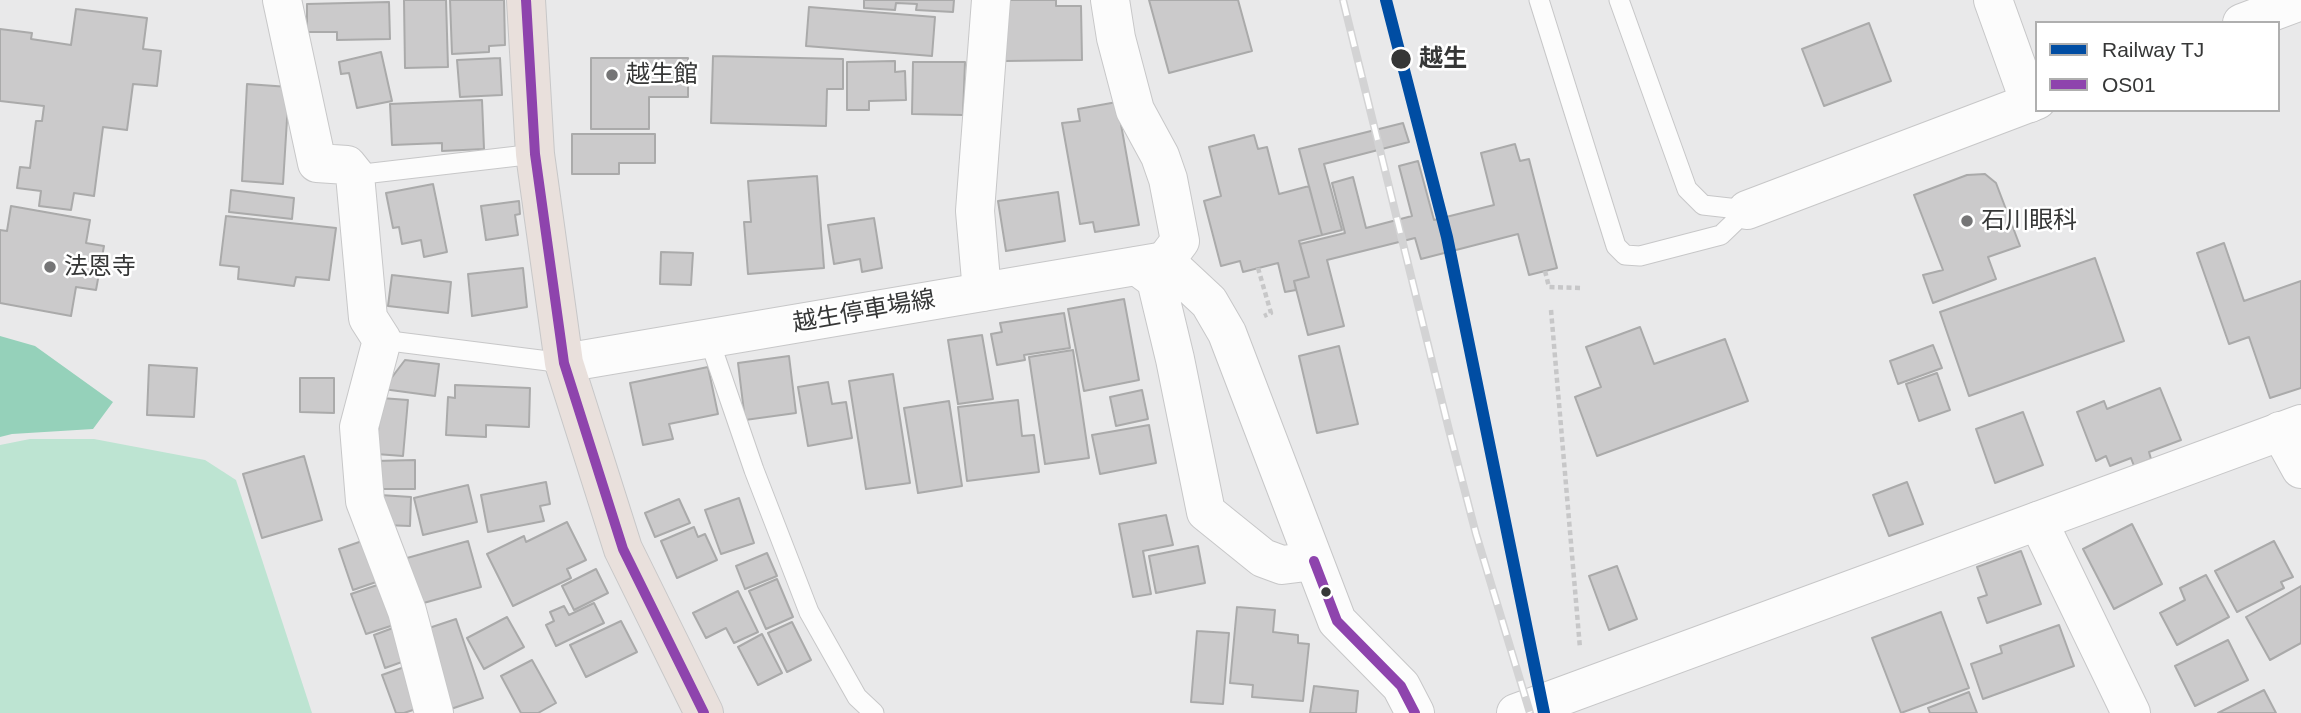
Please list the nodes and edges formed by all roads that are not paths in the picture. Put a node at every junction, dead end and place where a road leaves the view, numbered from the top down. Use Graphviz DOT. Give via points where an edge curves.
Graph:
graph roads {
  1 [pos="282,0"];
  2 [pos="526,0"];
  3 [pos="991,0"];
  4 [pos="1110,0"];
  5 [pos="1539,0"];
  6 [pos="1619,0"];
  7 [pos="1993,0"];
  8 [pos="2301,1"];
  9 [pos="2247,21"];
  10 [pos="2033,101"];
  11 [pos="535,154"];
  12 [pos="355,175"];
  13 [pos="1747,209"];
  14 [pos="1151,264"];
  15 [pos="982,292"];
  16 [pos="709,339"];
  17 [pos="382,340"];
  18 [pos="564,363"];
  19 [pos="2290,427"];
  20 [pos="2301,469"];
  21 [pos="2038,522"];
  22 [pos="1314,561"];
  23 [pos="1586,700"];
  24 [pos="434,713"];
  25 [pos="704,713"];
  26 [pos="874,713"];
  27 [pos="1415,713"];
  28 [pos="1516,713"];
  29 [pos="2131,713"];
  1 -- 12 [label="street" via="317,163 347,165"];
  2 -- 11 [label="main road"];
  3 -- 15 [label="street" via="975,211"];
  4 -- 14 [label="street" via="1135,110 1168,179 1180,241"];
  5 -- 13 [label="lane" via="1616,246 1625,255 1640,256 1721,235"];
  6 -- 13 [label="lane" via="1687,189 1703,205"];
  7 -- 10 [label="street"];
  8 -- 9 [label="street"];
  10 -- 13 [label="street"];
  11 -- 12 [label="lane"];
  11 -- 18 [label="main road"];
  12 -- 17 [label="street" via="368,318"];
  14 -- 15 [label="street, 越生停車場線"];
  14 -- 22 [label="street" via="1209,302 1227,333"];
  14 -- 22 [label="street" via="1206,512 1263,558 1282,565"];
  15 -- 16 [label="street, 越生停車場線"];
  16 -- 18 [label="street, 越生停車場線"];
  16 -- 26 [label="lane" via="809,612 857,697"];
  17 -- 18 [label="lane"];
  17 -- 24 [label="street" via="359,427 365,501 407,611"];
  18 -- 25 [label="main road" via="622,549"];
  19 -- 20 [label="street"];
  19 -- 21 [label="street"];
  21 -- 23 [label="street"];
  21 -- 29 [label="street"];
  22 -- 27 [label="street" via="1337,621 1401,686"];
  23 -- 28 [label="street"];
}
